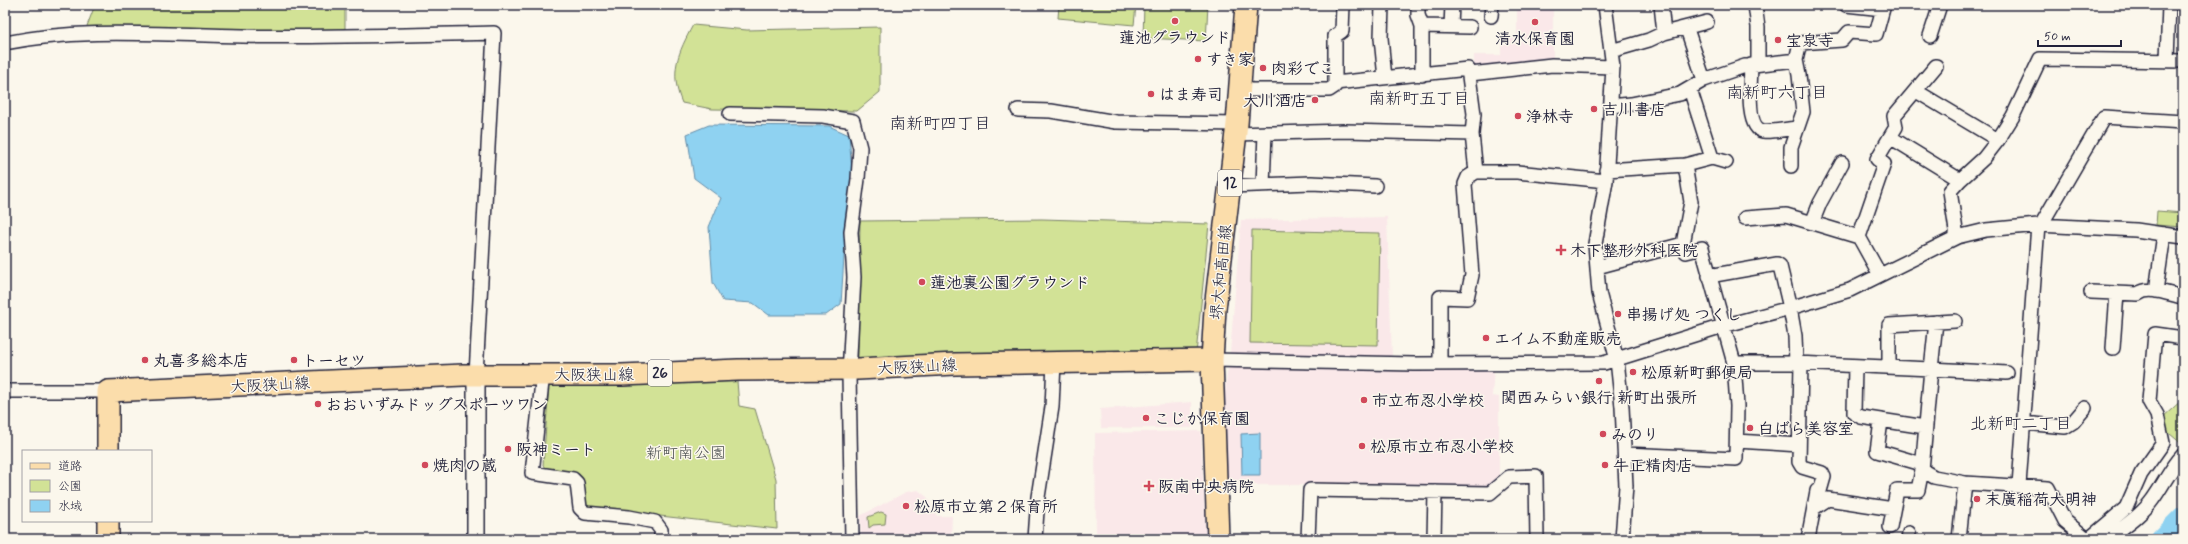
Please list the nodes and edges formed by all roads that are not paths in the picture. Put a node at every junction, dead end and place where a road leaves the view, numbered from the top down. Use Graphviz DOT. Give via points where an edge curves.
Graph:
graph roads {
  1 [pos="1246,5"];
  2 [pos="1343,5"];
  3 [pos="1382,5"];
  4 [pos="1418,5"];
  5 [pos="1452,5"];
  6 [pos="1605,5"];
  7 [pos="1661,5"];
  8 [pos="1755,5"];
  9 [pos="1846,5"];
  10 [pos="1940,5"];
  11 [pos="2163,5"];
  12 [pos="2169,5"];
  13 [pos="1883,7"];
  14 [pos="1707,22"];
  15 [pos="1422,26"];
  16 [pos="1451,26"];
  17 [pos="1470,27"];
  18 [pos="1687,29"];
  19 [pos="1664,33"];
  20 [pos="1930,36"];
  21 [pos="5,43"];
  22 [pos="1611,50"];
  23 [pos="1796,60"];
  24 [pos="2167,60"];
  25 [pos="2183,61"];
  26 [pos="1755,65"];
  27 [pos="1936,66"];
  28 [pos="1613,67"];
  29 [pos="1470,74"];
  30 [pos="1422,75"];
  31 [pos="1385,78"];
  32 [pos="1704,80"];
  33 [pos="1335,83"];
  34 [pos="1690,89"];
  35 [pos="1240,90"];
  36 [pos="1916,91"];
  37 [pos="1610,106"];
  38 [pos="1018,110"];
  39 [pos="730,114"];
  40 [pos="2183,122"];
  41 [pos="1797,128"];
  42 [pos="1237,129"];
  43 [pos="1265,133"];
  44 [pos="1472,134"];
  45 [pos="1890,137"];
  46 [pos="1998,140"];
  47 [pos="1712,158"];
  48 [pos="1726,162"];
  49 [pos="1842,164"];
  50 [pos="1685,165"];
  51 [pos="1791,166"];
  52 [pos="1476,172"];
  53 [pos="1606,176"];
  54 [pos="1960,180"];
  55 [pos="1263,185"];
  56 [pos="1230,186"];
  57 [pos="1375,186"];
  58 [pos="1745,218"];
  59 [pos="1812,223"];
  60 [pos="2040,225"];
  61 [pos="2164,234"];
  62 [pos="1859,236"];
  63 [pos="1957,237"];
  64 [pos="2183,237"];
  65 [pos="1683,244"];
  66 [pos="1597,267"];
  67 [pos="1880,275"];
  68 [pos="1709,276"];
  69 [pos="2156,291"];
  70 [pos="2091,292"];
  71 [pos="2117,293"];
  72 [pos="2183,297"];
  73 [pos="1790,308"];
  74 [pos="1955,321"];
  75 [pos="1936,322"];
  76 [pos="1722,326"];
  77 [pos="2183,338"];
  78 [pos="2113,348"];
  79 [pos="1212,360"];
  80 [pos="1617,360"];
  81 [pos="1054,362"];
  82 [pos="1734,363"];
  83 [pos="1798,363"];
  84 [pos="1440,364"];
  85 [pos="1855,366"];
  86 [pos="1889,367"];
  87 [pos="849,369"];
  88 [pos="1931,369"];
  89 [pos="2007,373"];
  90 [pos="543,374"];
  91 [pos="476,375"];
  92 [pos="5,391"];
  93 [pos="108,391"];
  94 [pos="2085,408"];
  95 [pos="1881,421"];
  96 [pos="2024,423"];
  97 [pos="1925,428"];
  98 [pos="1737,441"];
  99 [pos="1799,445"];
  100 [pos="108,450"];
  101 [pos="1625,454"];
  102 [pos="2183,455"];
  103 [pos="1922,467"];
  104 [pos="1965,483"];
  105 [pos="2018,485"];
  106 [pos="1435,492"];
  107 [pos="1814,508"];
  108 [pos="1893,509"];
  109 [pos="108,522"];
  110 [pos="1890,527"];
  111 [pos="108,539"];
  112 [pos="476,539"];
  113 [pos="661,539"];
  114 [pos="852,539"];
  115 [pos="1035,539"];
  116 [pos="1218,539"];
  117 [pos="1308,539"];
  118 [pos="1434,539"];
  119 [pos="1538,539"];
  120 [pos="1622,539"];
  121 [pos="1808,539"];
  122 [pos="1958,539"];
  123 [pos="2088,539"];
  124 [pos="2108,539"];
  1 -- 35 [label="main road, 堺大和高田線 / 12"];
  2 -- 33 [label="street" via="1342,31 1335,36"];
  3 -- 31 [label="street" via="1381,38"];
  4 -- 15 [label="street"];
  5 -- 16 [label="street"];
  6 -- 22 [label="street"];
  7 -- 19 [label="street"];
  8 -- 26 [label="street" via="1758,27"];
  9 -- 13 [label="street"];
  10 -- 20 [label="street"];
  11 -- 12 [label="street"];
  12 -- 24 [label="street"];
  13 -- 23 [label="street" via="1876,34 1849,32 1842,40 1800,43"];
  14 -- 18 [label="street"];
  15 -- 16 [label="street"];
  15 -- 30 [label="street"];
  16 -- 17 [label="street"];
  18 -- 19 [label="street"];
  18 -- 32 [label="street"];
  19 -- 22 [label="street" via="1649,40"];
  21 -- 91 [label="street" via="33,37 84,34 273,37 494,33"];
  22 -- 28 [label="street"];
  23 -- 26 [label="street"];
  23 -- 41 [label="street" via="1803,112"];
  24 -- 25 [label="street"];
  24 -- 46 [label="street" via="2040,59 2013,116"];
  26 -- 32 [label="street"];
  26 -- 41 [label="street" via="1751,111 1755,126 1762,131"];
  27 -- 36 [label="street"];
  28 -- 29 [label="street" via="1552,65"];
  28 -- 37 [label="street"];
  29 -- 30 [label="street" via="1468,69"];
  29 -- 44 [label="street" via="1474,114"];
  30 -- 31 [label="street"];
  31 -- 33 [label="street"];
  32 -- 34 [label="street"];
  33 -- 35 [label="street" via="1329,90"];
  34 -- 37 [label="street" via="1680,94"];
  34 -- 47 [label="street"];
  35 -- 42 [label="main road, 堺大和高田線 / 12"];
  36 -- 45 [label="street" via="1894,116 1896,127"];
  36 -- 46 [label="street"];
  37 -- 53 [label="street"];
  38 -- 42 [label="street" via="1051,111 1116,122"];
  39 -- 87 [label="street" via="823,116 853,121 860,148 851,232 854,278"];
  40 -- 60 [label="street" via="2104,117"];
  41 -- 51 [label="street" via="1791,147"];
  42 -- 43 [label="street"];
  42 -- 56 [label="main road, 堺大和高田線 / 12"];
  43 -- 44 [label="street" via="1345,131"];
  43 -- 55 [label="street"];
  44 -- 52 [label="street"];
  45 -- 54 [label="street"];
  45 -- 62 [label="street" via="1877,159 1884,164"];
  46 -- 54 [label="street" via="1984,158"];
  47 -- 48 [label="street"];
  47 -- 50 [label="street"];
  49 -- 59 [label="street"];
  50 -- 53 [label="street"];
  50 -- 65 [label="street" via="1691,202"];
  52 -- 53 [label="street"];
  52 -- 84 [label="street" via="1468,177 1465,184 1472,275 1466,298 1440,297"];
  53 -- 66 [label="street" via="1595,244"];
  54 -- 63 [label="street" via="1950,191"];
  55 -- 56 [label="street"];
  55 -- 57 [label="street" via="1311,183"];
  56 -- 79 [label="main road, 堺大和高田線 / 12" via="1215,309"];
  58 -- 59 [label="street" via="1786,215"];
  59 -- 62 [label="street"];
  60 -- 61 [label="street"];
  60 -- 63 [label="street" via="1986,230"];
  60 -- 96 [label="street"];
  61 -- 64 [label="street"];
  61 -- 69 [label="street"];
  62 -- 67 [label="street"];
  63 -- 67 [label="street"];
  65 -- 66 [label="street"];
  65 -- 68 [label="street" via="1686,252 1702,248"];
  66 -- 80 [label="street" via="1599,293"];
  67 -- 73 [label="street" via="1850,290"];
  68 -- 73 [label="street" via="1777,264 1780,266"];
  68 -- 76 [label="street"];
  69 -- 71 [label="street" via="2143,290 2138,294"];
  69 -- 72 [label="street"];
  70 -- 71 [label="street"];
  71 -- 78 [label="street"];
  73 -- 76 [label="street"];
  73 -- 83 [label="street"];
  74 -- 75 [label="street"];
  75 -- 86 [label="street" via="1889,325"];
  75 -- 88 [label="street"];
  76 -- 80 [label="street"];
  76 -- 82 [label="street"];
  77 -- 123 [label="street" via="2155,334 2148,401 2157,415 2163,443 2141,474 2126,508"];
  79 -- 81 [label="main road, 大阪狭山線 / 26"];
  79 -- 84 [label="street"];
  79 -- 116 [label="main road, 堺大和高田線 / 12"];
  80 -- 84 [label="street" via="1604,363"];
  80 -- 101 [label="street"];
  81 -- 87 [label="main road, 大阪狭山線 / 26"];
  81 -- 115 [label="street" via="1052,407 1038,497"];
  82 -- 83 [label="street"];
  82 -- 98 [label="street"];
  83 -- 85 [label="street"];
  83 -- 99 [label="street"];
  85 -- 86 [label="street"];
  85 -- 95 [label="street" via="1854,413 1861,418"];
  86 -- 88 [label="street"];
  87 -- 90 [label="main road, 大阪狭山線 / 26" via="622,375"];
  87 -- 114 [label="street"];
  88 -- 89 [label="street"];
  88 -- 97 [label="street"];
  90 -- 91 [label="main road, 大阪狭山線 / 26"];
  90 -- 113 [label="street" via="532,473 573,479 577,483 580,508 585,514 629,517 655,522 661,530"];
  91 -- 93 [label="main road, 大阪狭山線 / 26"];
  91 -- 112 [label="street"];
  92 -- 93 [label="street"];
  93 -- 100 [label="main road"];
  94 -- 96 [label="street" via="2073,422 2064,426"];
  95 -- 97 [label="street"];
  95 -- 103 [label="street" via="1877,451"];
  96 -- 105 [label="street"];
  97 -- 103 [label="street"];
  98 -- 99 [label="street"];
  98 -- 101 [label="street" via="1736,459"];
  99 -- 107 [label="street" via="1799,462 1802,467 1824,477 1820,491 1816,492"];
  101 -- 120 [label="street" via="1626,486"];
  102 -- 124 [label="street" via="2146,507"];
  103 -- 104 [label="street" via="1934,477"];
  103 -- 108 [label="street" via="1918,490 1897,490"];
  104 -- 105 [label="street"];
  104 -- 122 [label="street"];
  105 -- 123 [label="street" via="2048,488 2065,521"];
  106 -- 117 [label="street" via="1310,490"];
  106 -- 118 [label="street"];
  106 -- 119 [label="street" via="1490,493 1509,477 1536,476"];
  107 -- 108 [label="street" via="1828,499"];
  107 -- 121 [label="street"];
  108 -- 110 [label="street"];
  109 -- 111 [label="main road"];
}
